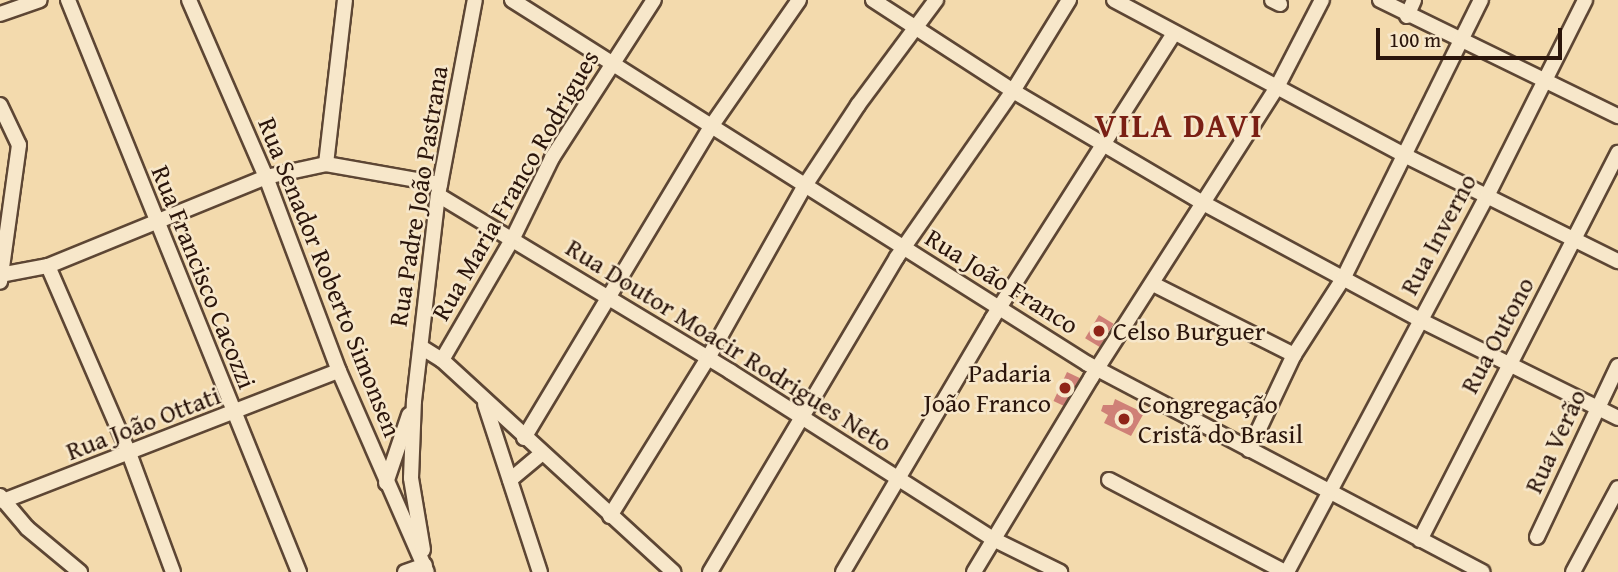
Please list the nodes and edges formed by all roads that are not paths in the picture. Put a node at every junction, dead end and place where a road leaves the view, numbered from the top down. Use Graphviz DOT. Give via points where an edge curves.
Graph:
graph roads {
  1 [pos="40,0"];
  2 [pos="68,0"];
  3 [pos="189,0"];
  4 [pos="345,0"];
  5 [pos="475,0"];
  6 [pos="512,0"];
  7 [pos="799,0"];
  8 [pos="873,0"];
  9 [pos="936,0"];
  10 [pos="1069,0"];
  11 [pos="1114,0"];
  12 [pos="1322,0"];
  13 [pos="1380,0"];
  14 [pos="1415,0"];
  15 [pos="1481,0"];
  16 [pos="1585,0"];
  17 [pos="647,3"];
  18 [pos="0,14"];
  19 [pos="1407,16"];
  20 [pos="918,29"];
  21 [pos="1172,35"];
  22 [pos="1462,42"];
  23 [pos="610,65"];
  24 [pos="1546,82"];
  25 [pos="1276,89"];
  26 [pos="1013,91"];
  27 [pos="0,105"];
  28 [pos="1618,116"];
  29 [pos="710,128"];
  30 [pos="1105,146"];
  31 [pos="1618,153"];
  32 [pos="1404,155"];
  33 [pos="326,164"];
  34 [pos="266,177"];
  35 [pos="804,187"];
  36 [pos="439,190"];
  37 [pos="1488,196"];
  38 [pos="1205,204"];
  39 [pos="156,225"];
  40 [pos="513,238"];
  41 [pos="1575,240"];
  42 [pos="904,248"];
  43 [pos="1618,261"];
  44 [pos="48,266"];
  45 [pos="1344,277"];
  46 [pos="0,278"];
  47 [pos="1153,284"];
  48 [pos="610,300"];
  49 [pos="999,310"];
  50 [pos="1420,320"];
  51 [pos="421,347"];
  52 [pos="1294,355"];
  53 [pos="708,358"];
  54 [pos="442,360"];
  55 [pos="1509,364"];
  56 [pos="1618,366"];
  57 [pos="1097,369"];
  58 [pos="339,371"];
  59 [pos="414,401"];
  60 [pos="484,402"];
  61 [pos="1597,407"];
  62 [pos="233,415"];
  63 [pos="804,418"];
  64 [pos="1618,418"];
  65 [pos="524,438"];
  66 [pos="1249,450"];
  67 [pos="129,453"];
  68 [pos="541,454"];
  69 [pos="411,478"];
  70 [pos="895,478"];
  71 [pos="510,480"];
  72 [pos="1110,480"];
  73 [pos="386,483"];
  74 [pos="1618,488"];
  75 [pos="1333,491"];
  76 [pos="1,498"];
  77 [pos="610,516"];
  78 [pos="1537,537"];
  79 [pos="993,539"];
  80 [pos="1420,540"];
  81 [pos="426,569"];
  82 [pos="80,572"];
  83 [pos="173,572"];
  84 [pos="299,572"];
  85 [pos="405,572"];
  86 [pos="540,572"];
  87 [pos="673,572"];
  88 [pos="710,572"];
  89 [pos="843,572"];
  90 [pos="974,572"];
  91 [pos="1060,572"];
  92 [pos="1286,572"];
  93 [pos="1483,572"];
  94 [pos="1573,572"];
  1 -- 18 [label="street"];
  2 -- 39 [label="street, Rua Francisco Cacozzi"];
  3 -- 34 [label="street, Rua Senador Roberto Simonsen"];
  4 -- 33 [label="street"];
  5 -- 36 [label="street, Rua Padre João Pastrana"];
  6 -- 23 [label="street, Rua João Franco"];
  7 -- 29 [label="street"];
  8 -- 20 [label="street"];
  9 -- 20 [label="street"];
  10 -- 26 [label="street"];
  11 -- 21 [label="street"];
  12 -- 25 [label="street"];
  13 -- 19 [label="street"];
  14 -- 19 [label="street"];
  15 -- 22 [label="street"];
  16 -- 24 [label="street, Rua Inverno"];
  17 -- 23 [label="street, Rua Maria Franco Rodrigues"];
  19 -- 22 [label="street"];
  20 -- 26 [label="street"];
  20 -- 35 [label="street" via="858,106"];
  21 -- 25 [label="street"];
  21 -- 30 [label="street"];
  22 -- 24 [label="street"];
  22 -- 32 [label="street"];
  23 -- 29 [label="street, Rua João Franco"];
  23 -- 40 [label="street, Rua Maria Franco Rodrigues" via="552,158"];
  24 -- 28 [label="street"];
  24 -- 37 [label="street, Rua Inverno"];
  25 -- 32 [label="street"];
  25 -- 38 [label="street"];
  26 -- 30 [label="street"];
  26 -- 42 [label="street"];
  27 -- 46 [label="street" via="19,145"];
  29 -- 35 [label="street, Rua João Franco"];
  29 -- 48 [label="street"];
  30 -- 38 [label="street"];
  30 -- 49 [label="street"];
  31 -- 41 [label="street, Rua Outono"];
  32 -- 37 [label="street"];
  32 -- 45 [label="street"];
  33 -- 34 [label="street"];
  33 -- 36 [label="street, Rua Doutor Moacir Rodrigues Neto"];
  34 -- 39 [label="street"];
  34 -- 58 [label="street, Rua Senador Roberto Simonsen"];
  35 -- 42 [label="street, Rua João Franco"];
  35 -- 53 [label="street"];
  36 -- 40 [label="street, Rua Doutor Moacir Rodrigues Neto"];
  36 -- 51 [label="street, Rua Padre João Pastrana"];
  37 -- 41 [label="street"];
  37 -- 50 [label="street, Rua Inverno"];
  38 -- 45 [label="street"];
  38 -- 47 [label="street"];
  39 -- 44 [label="street"];
  39 -- 62 [label="street, Rua Francisco Cacozzi"];
  40 -- 48 [label="street, Rua Doutor Moacir Rodrigues Neto"];
  40 -- 54 [label="street, Rua Maria Franco Rodrigues"];
  41 -- 43 [label="street"];
  41 -- 55 [label="street, Rua Outono"];
  42 -- 49 [label="street, Rua João Franco"];
  42 -- 63 [label="street"];
  44 -- 46 [label="street"];
  44 -- 67 [label="street"];
  45 -- 50 [label="street"];
  45 -- 52 [label="street"];
  47 -- 52 [label="street"];
  47 -- 57 [label="street"];
  48 -- 53 [label="street, Rua Doutor Moacir Rodrigues Neto"];
  48 -- 65 [label="street"];
  49 -- 57 [label="street, Rua João Franco"];
  49 -- 70 [label="street"];
  50 -- 55 [label="street"];
  50 -- 75 [label="street, Rua Inverno"];
  51 -- 54 [label="street"];
  51 -- 59 [label="street, Rua Padre João Pastrana"];
  52 -- 66 [label="street"];
  53 -- 63 [label="street, Rua Doutor Moacir Rodrigues Neto"];
  53 -- 77 [label="street"];
  54 -- 60 [label="street"];
  55 -- 61 [label="street"];
  55 -- 80 [label="street, Rua Outono"];
  56 -- 61 [label="street, Rua Verão"];
  57 -- 66 [label="street, Rua João Franco"];
  57 -- 79 [label="street"];
  58 -- 62 [label="street, Rua João Ottati"];
  58 -- 73 [label="street, Rua Senador Roberto Simonsen"];
  59 -- 69 [label="street, Rua Padre João Pastrana"];
  59 -- 73 [label="street, Rua Padre João Pastrana"];
  60 -- 65 [label="street"];
  60 -- 71 [label="street"];
  61 -- 64 [label="street"];
  61 -- 78 [label="street, Rua Verão"];
  62 -- 67 [label="street, Rua João Ottati"];
  62 -- 84 [label="street, Rua Francisco Cacozzi"];
  63 -- 70 [label="street, Rua Doutor Moacir Rodrigues Neto"];
  63 -- 88 [label="street"];
  65 -- 68 [label="street"];
  66 -- 75 [label="street, Rua João Franco"];
  67 -- 76 [label="street, Rua João Ottati"];
  67 -- 83 [label="street"];
  68 -- 71 [label="street"];
  68 -- 77 [label="street"];
  69 -- 73 [label="street"];
  69 -- 81 [label="street, Rua Padre João Pastrana"];
  70 -- 79 [label="street, Rua Doutor Moacir Rodrigues Neto"];
  70 -- 89 [label="street"];
  71 -- 86 [label="street"];
  72 -- 92 [label="street"];
  73 -- 81 [label="street, Rua Senador Roberto Simonsen"];
  74 -- 94 [label="street"];
  75 -- 80 [label="street, Rua João Franco"];
  75 -- 92 [label="street, Rua Inverno"];
  76 -- 82 [label="street" via="27,528"];
  77 -- 87 [label="street"];
  79 -- 90 [label="street"];
  79 -- 91 [label="street, Rua Doutor Moacir Rodrigues Neto"];
  80 -- 93 [label="street, Rua João Franco"];
  81 -- 85 [label="street"];
}
